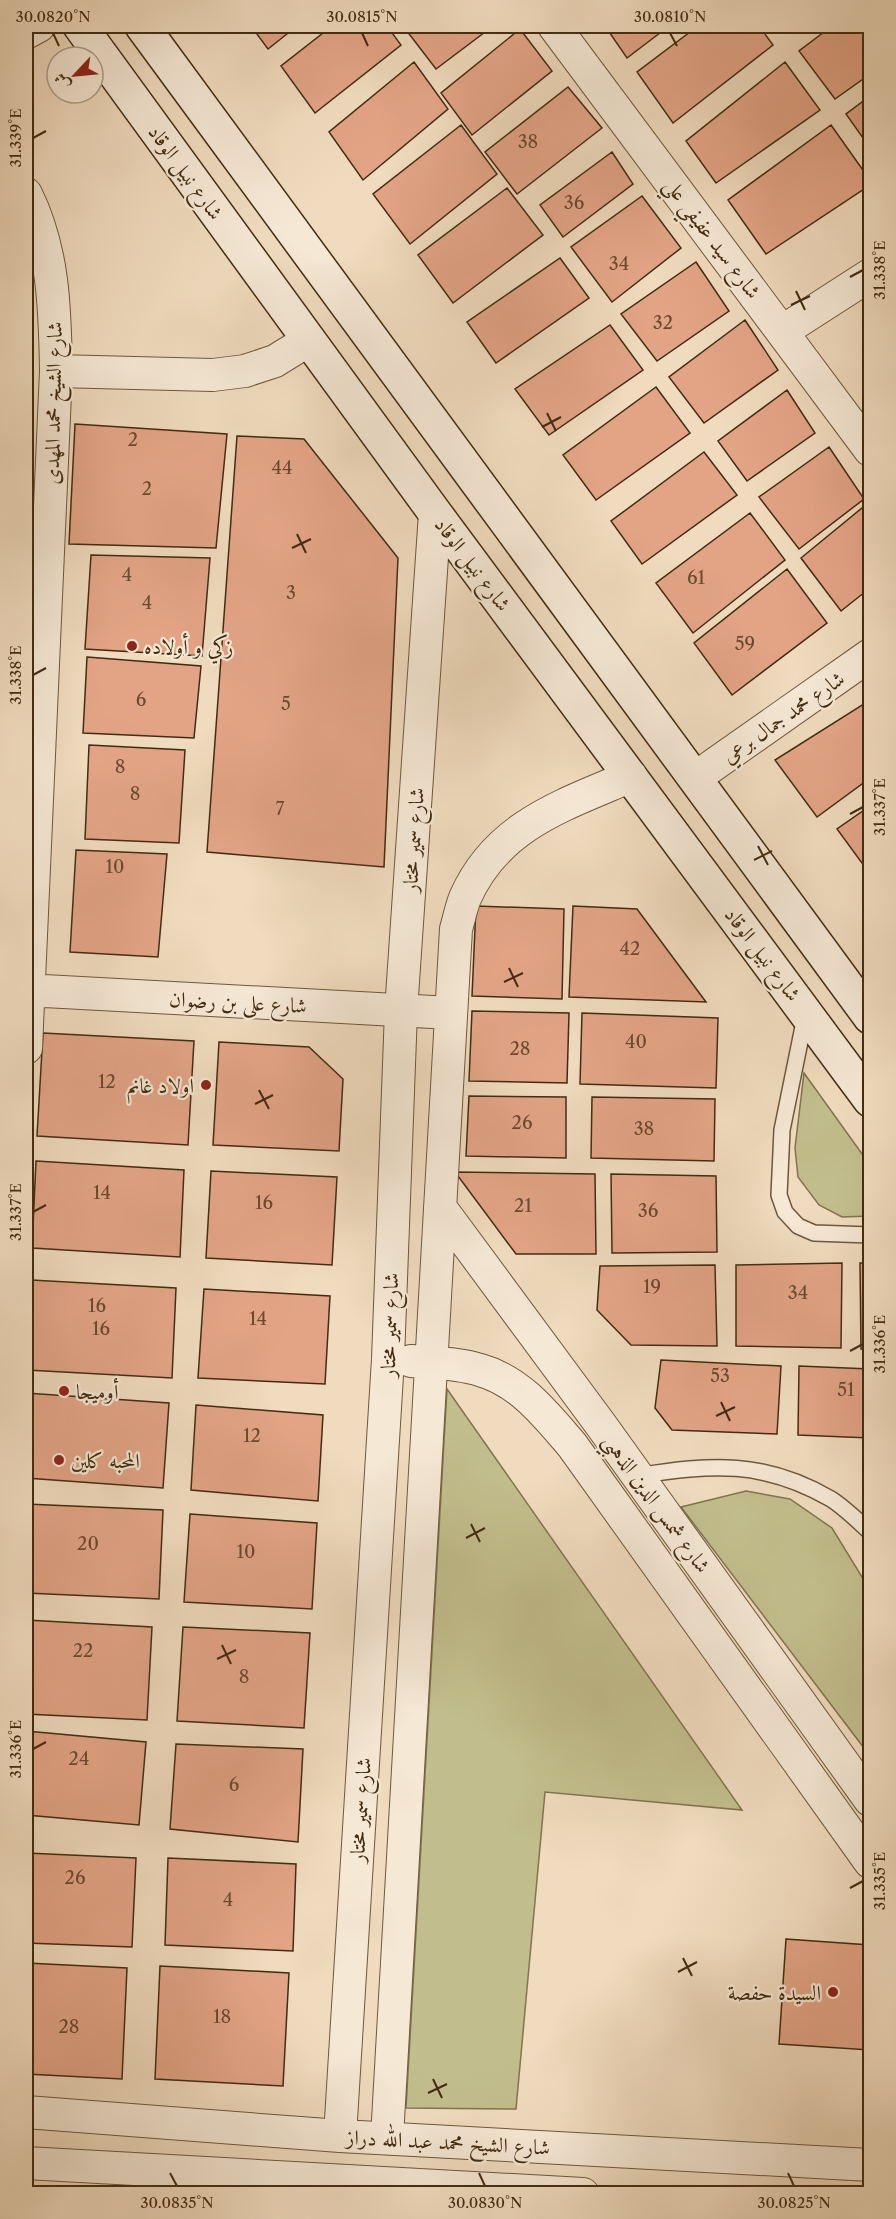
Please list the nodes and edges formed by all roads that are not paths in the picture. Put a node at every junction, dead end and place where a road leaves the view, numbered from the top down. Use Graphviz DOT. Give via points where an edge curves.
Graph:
graph roads {
  1 [pos="39,26"];
  2 [pos="80,26"];
  3 [pos="142,26"];
  4 [pos="554,26"];
  5 [pos="26,33"];
  6 [pos="26,194"];
  7 [pos="870,275"];
  8 [pos="783,331"];
  9 [pos="309,340"];
  10 [pos="56,371"];
  11 [pos="870,450"];
  12 [pos="435,513"];
  13 [pos="35,637"];
  14 [pos="870,655"];
  15 [pos="631,776"];
  16 [pos="695,778"];
  17 [pos="26,990"];
  18 [pos="400,1011"];
  19 [pos="806,1012"];
  20 [pos="451,1013"];
  21 [pos="870,1017"];
  22 [pos="26,1048"];
  23 [pos="870,1100"];
  24 [pos="440,1207"];
  25 [pos="870,1235"];
  26 [pos="388,1359"];
  27 [pos="431,1362"];
  28 [pos="602,1425"];
  29 [pos="572,1445"];
  30 [pos="637,1476"];
  31 [pos="870,1532"];
  32 [pos="870,1800"];
  33 [pos="870,1862"];
  34 [pos="26,2112"];
  35 [pos="340,2136"];
  36 [pos="387,2138"];
  37 [pos="26,2163"];
  38 [pos="870,2165"];
  39 [pos="143,2181"];
  40 [pos="583,2193"];
  1 -- 5 [label="street"];
  2 -- 9 [label="street, شارع نبيل الوقاد"];
  3 -- 16 [label="street"];
  4 -- 8 [label="street, شارع سيد عفيفي علي"];
  6 -- 10 [label="street, شارع الشيخ محمد المهدى" via="48,258 54,296"];
  7 -- 8 [label="street"];
  8 -- 11 [label="street, شارع سيد عفيفي علي"];
  9 -- 10 [label="street" via="275,361 245,371 213,375"];
  9 -- 12 [label="street, شارع نبيل الوقاد"];
  10 -- 13 [label="street, شارع الشيخ محمد المهدى"];
  12 -- 15 [label="street, شارع نبيل الوقاد"];
  12 -- 18 [label="street, شارع سمير مختار"];
  13 -- 17 [label="street, شارع الشيخ محمد المهدى"];
  14 -- 16 [label="street, شارع محمد جمال برعي"];
  15 -- 19 [label="street, شارع نبيل الوقاد"];
  15 -- 20 [label="street, شارع سمير مختار" via="522,827 479,872 456,929"];
  16 -- 21 [label="street"];
  17 -- 18 [label="street, شارع على بن رضوان"];
  17 -- 22 [label="street, شارع الشيخ محمد المهدى"];
  18 -- 20 [label="street, شارع على بن رضوان"];
  18 -- 26 [label="street, شارع سمير مختار"];
  19 -- 23 [label="street, شارع نبيل الوقاد"];
  19 -- 25 [label="lane" via="782,1130 779,1195 785,1212 798,1226 814,1233"];
  20 -- 24 [label="street, شارع سمير مختار"];
  24 -- 27 [label="street, شارع سمير مختار"];
  24 -- 28 [label="street, شارع شمس الدين الذهبي"];
  26 -- 27 [label="street, شارع شمس الدين الذهبي"];
  26 -- 35 [label="street, شارع سمير مختار"];
  27 -- 29 [label="street, شارع شمس الدين الذهبي" via="470,1368 502,1379 540,1407"];
  27 -- 36 [label="street, شارع سمير مختار"];
  28 -- 29 [label="street"];
  28 -- 30 [label="street, شارع شمس الدين الذهبي"];
  29 -- 33 [label="street, شارع شمس الدين الذهبي"];
  30 -- 31 [label="lane" via="687,1468 737,1467 787,1478 833,1500"];
  30 -- 32 [label="street, شارع شمس الدين الذهبي"];
  34 -- 35 [label="street, شارع الشيخ محمد عبد الله دراز"];
  35 -- 36 [label="street, شارع الشيخ محمد عبد الله دراز"];
  36 -- 38 [label="street, شارع الشيخ محمد عبد الله دراز"];
  37 -- 39 [label="street, شارع الشيخ محمد عبد الله دراز"];
  39 -- 40 [label="street, شارع الشيخ محمد عبد الله دراز"];
}
